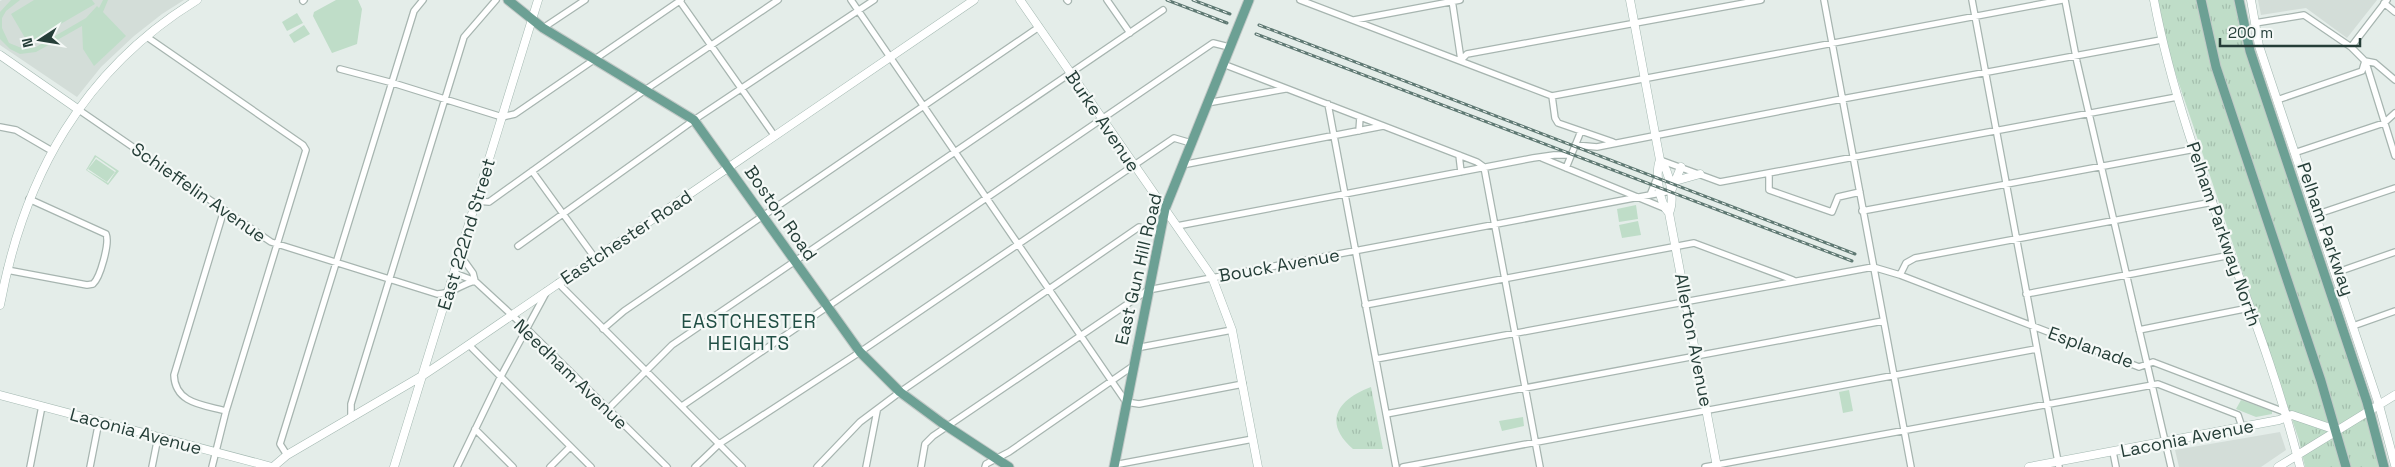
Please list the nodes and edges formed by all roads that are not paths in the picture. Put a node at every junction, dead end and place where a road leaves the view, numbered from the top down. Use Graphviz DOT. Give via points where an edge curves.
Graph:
graph roads {
  1 [pos="198,0"];
  2 [pos="423,0"];
  3 [pos="496,0"];
  4 [pos="508,0"];
  5 [pos="538,0"];
  6 [pos="585,0"];
  7 [pos="680,0"];
  8 [pos="778,0"];
  9 [pos="850,0"];
  10 [pos="874,0"];
  11 [pos="974,0"];
  12 [pos="1020,0"];
  13 [pos="1107,0"];
  14 [pos="1249,0"];
  15 [pos="1300,0"];
  16 [pos="1460,0"];
  17 [pos="1630,0"];
  18 [pos="1761,0"];
  19 [pos="1824,0"];
  20 [pos="1972,0"];
  21 [pos="2064,0"];
  22 [pos="2154,0"];
  23 [pos="2201,0"];
  24 [pos="2238,0"];
  25 [pos="2245,0"];
  26 [pos="2251,0"];
  27 [pos="1452,1"];
  28 [pos="2386,2"];
  29 [pos="858,10"];
  30 [pos="1163,10"];
  31 [pos="2395,12"];
  32 [pos="1975,16"];
  33 [pos="532,20"];
  34 [pos="1354,20"];
  35 [pos="2254,23"];
  36 [pos="1634,24"];
  37 [pos="1039,27"];
  38 [pos="543,28"];
  39 [pos="2245,32"];
  40 [pos="1130,33"];
  41 [pos="147,37"];
  42 [pos="2161,40"];
  43 [pos="1832,43"];
  44 [pos="711,45"];
  45 [pos="1230,47"];
  46 [pos="2351,48"];
  47 [pos="0,55"];
  48 [pos="2076,56"];
  49 [pos="890,57"];
  50 [pos="593,59"];
  51 [pos="1461,60"];
  52 [pos="2365,61"];
  53 [pos="1223,64"];
  54 [pos="340,69"];
  55 [pos="1071,73"];
  56 [pos="1985,73"];
  57 [pos="1644,78"];
  58 [pos="1262,80"];
  59 [pos="2395,80"];
  60 [pos="393,83"];
  61 [pos="742,88"];
  62 [pos="1285,89"];
  63 [pos="645,90"];
  64 [pos="1260,93"];
  65 [pos="1552,96"];
  66 [pos="2177,97"];
  67 [pos="1842,99"];
  68 [pos="445,100"];
  69 [pos="2277,100"];
  70 [pos="1207,103"];
  71 [pos="1328,104"];
  72 [pos="924,106"];
  73 [pos="80,110"];
  74 [pos="2089,112"];
  75 [pos="2395,113"];
  76 [pos="1360,117"];
  77 [pos="502,118"];
  78 [pos="1102,119"];
  79 [pos="694,120"];
  80 [pos="2384,122"];
  81 [pos="1384,126"];
  82 [pos="0,127"];
  83 [pos="1996,130"];
  84 [pos="1359,131"];
  85 [pos="1581,131"];
  86 [pos="774,135"];
  87 [pos="1655,135"];
  88 [pos="1334,137"];
  89 [pos="1191,143"];
  90 [pos="1614,143"];
  91 [pos="1575,145"];
  92 [pos="2196,149"];
  93 [pos="52,151"];
  94 [pos="955,152"];
  95 [pos="2294,153"];
  96 [pos="1458,154"];
  97 [pos="1571,155"];
  98 [pos="2395,156"];
  99 [pos="1538,157"];
  100 [pos="1853,157"];
  101 [pos="1660,160"];
  102 [pos="1133,165"];
  103 [pos="1182,165"];
  104 [pos="728,167"];
  105 [pos="1681,167"];
  106 [pos="2102,167"];
  107 [pos="1484,168"];
  108 [pos="1566,168"];
  109 [pos="532,171"];
  110 [pos="1461,172"];
  111 [pos="1769,173"];
  112 [pos="1700,174"];
  113 [pos="1658,176"];
  114 [pos="1675,181"];
  115 [pos="2006,185"];
  116 [pos="1612,188"];
  117 [pos="2395,188"];
  118 [pos="1671,191"];
  119 [pos="1661,192"];
  120 [pos="1860,192"];
  121 [pos="1345,194"];
  122 [pos="1650,195"];
  123 [pos="986,198"];
  124 [pos="1635,198"];
  125 [pos="29,200"];
  126 [pos="476,200"];
  127 [pos="1615,201"];
  128 [pos="2213,202"];
  129 [pos="1165,209"];
  130 [pos="224,210"];
  131 [pos="1667,211"];
  132 [pos="1862,211"];
  133 [pos="563,213"];
  134 [pos="2315,215"];
  135 [pos="763,216"];
  136 [pos="2114,221"];
  137 [pos="1494,224"];
  138 [pos="1177,226"];
  139 [pos="1160,233"];
  140 [pos="2016,239"];
  141 [pos="1018,244"];
  142 [pos="278,245"];
  143 [pos="518,246"];
  144 [pos="1676,247"];
  145 [pos="1355,251"];
  146 [pos="2395,252"];
  147 [pos="460,255"];
  148 [pos="2231,255"];
  149 [pos="595,258"];
  150 [pos="795,262"];
  151 [pos="337,263"];
  152 [pos="1873,267"];
  153 [pos="7,270"];
  154 [pos="1770,271"];
  155 [pos="454,273"];
  156 [pos="2335,273"];
  157 [pos="1900,275"];
  158 [pos="2127,275"];
  159 [pos="1212,277"];
  160 [pos="389,279"];
  161 [pos="1505,279"];
  162 [pos="1793,280"];
  163 [pos="475,281"];
  164 [pos="558,283"];
  165 [pos="1772,285"];
  166 [pos="548,290"];
  167 [pos="1049,290"];
  168 [pos="1148,290"];
  169 [pos="446,294"];
  170 [pos="2026,294"];
  171 [pos="1686,301"];
  172 [pos="0,305"];
  173 [pos="1366,305"];
  174 [pos="827,307"];
  175 [pos="2249,308"];
  176 [pos="2395,311"];
  177 [pos="511,316"];
  178 [pos="1883,321"];
  179 [pos="2032,325"];
  180 [pos="2353,326"];
  181 [pos="527,328"];
  182 [pos="603,329"];
  183 [pos="1232,330"];
  184 [pos="2139,330"];
  185 [pos="1515,333"];
  186 [pos="1080,336"];
  187 [pos="469,345"];
  188 [pos="1136,348"];
  189 [pos="2036,349"];
  190 [pos="860,352"];
  191 [pos="1696,356"];
  192 [pos="1376,359"];
  193 [pos="2147,364"];
  194 [pos="1133,366"];
  195 [pos="646,371"];
  196 [pos="1894,375"];
  197 [pos="422,376"];
  198 [pos="500,378"];
  199 [pos="1111,380"];
  200 [pos="1243,384"];
  201 [pos="2152,384"];
  202 [pos="1525,388"];
  203 [pos="900,392"];
  204 [pos="0,395"];
  205 [pos="2395,395"];
  206 [pos="1126,402"];
  207 [pos="2047,403"];
  208 [pos="2379,405"];
  209 [pos="42,406"];
  210 [pos="682,406"];
  211 [pos="608,409"];
  212 [pos="1707,410"];
  213 [pos="226,411"];
  214 [pos="2369,411"];
  215 [pos="876,412"];
  216 [pos="1386,414"];
  217 [pos="2287,415"];
  218 [pos="351,418"];
  219 [pos="99,421"];
  220 [pos="947,427"];
  221 [pos="2242,427"];
  222 [pos="475,429"];
  223 [pos="1904,430"];
  224 [pos="2336,430"];
  225 [pos="158,436"];
  226 [pos="1253,439"];
  227 [pos="1535,442"];
  228 [pos="2165,442"];
  229 [pos="719,444"];
  230 [pos="570,447"];
  231 [pos="215,452"];
  232 [pos="2113,452"];
  233 [pos="287,455"];
  234 [pos="2296,455"];
  235 [pos="996,459"];
  236 [pos="2058,464"];
  237 [pos="1114,466"];
  238 [pos="1717,466"];
  239 [pos="2395,466"];
  240 [pos="30,467"];
  241 [pos="90,467"];
  242 [pos="152,467"];
  243 [pos="212,467"];
  244 [pos="272,467"];
  245 [pos="394,467"];
  246 [pos="457,467"];
  247 [pos="512,467"];
  248 [pos="550,467"];
  249 [pos="591,467"];
  250 [pos="667,467"];
  251 [pos="695,467"];
  252 [pos="742,467"];
  253 [pos="816,467"];
  254 [pos="866,467"];
  255 [pos="921,467"];
  256 [pos="985,467"];
  257 [pos="1009,467"];
  258 [pos="1258,467"];
  259 [pos="1396,467"];
  260 [pos="1403,467"];
  261 [pos="1540,467"];
  262 [pos="1705,467"];
  263 [pos="1911,467"];
  264 [pos="2029,467"];
  265 [pos="2116,467"];
  266 [pos="2171,467"];
  267 [pos="2278,467"];
  268 [pos="2300,467"];
  269 [pos="2346,467"];
  270 [pos="2384,467"];
  1 -- 41 [label="street"];
  2 -- 60 [label="street" via="414,11"];
  3 -- 68 [label="street" via="464,37"];
  4 -- 33 [label="main road, Boston Road"];
  5 -- 33 [label="street, East 222nd Street"];
  6 -- 38 [label="street"];
  7 -- 44 [label="street"];
  7 -- 50 [label="street"];
  8 -- 44 [label="street"];
  9 -- 29 [label="street"];
  10 -- 29 [label="street"];
  11 -- 49 [label="street, Eastchester Road"];
  12 -- 37 [label="street, Burke Avenue"];
  13 -- 40 [label="street"];
  14 -- 45 [label="main road, East Gun Hill Road"];
  15 -- 34 [label="street"];
  16 -- 27 [label="street"];
  17 -- 36 [label="street, Allerton Avenue"];
  18 -- 36 [label="street"];
  19 -- 43 [label="street"];
  20 -- 32 [label="street"];
  21 -- 32 [label="street"];
  21 -- 48 [label="street"];
  22 -- 42 [label="street, Pelham Parkway North"];
  23 -- 224 [label="main road" via="2216,67"];
  24 -- 39 [label="main road, Pelham Parkway"];
  25 -- 39 [label="main road"];
  26 -- 35 [label="street"];
  27 -- 34 [label="street"];
  27 -- 51 [label="street"];
  28 -- 31 [label="street"];
  28 -- 46 [label="street"];
  29 -- 49 [label="street"];
  29 -- 61 [label="street"];
  30 -- 40 [label="street"];
  32 -- 43 [label="street"];
  32 -- 56 [label="street"];
  33 -- 38 [label="main road, Boston Road"];
  33 -- 77 [label="street, East 222nd Street"];
  34 -- 51 [label="street"];
  35 -- 46 [label="street" via="2304,15"];
  35 -- 69 [label="street"];
  36 -- 51 [label="street" via="1467,54"];
  36 -- 57 [label="street, Allerton Avenue"];
  37 -- 55 [label="street, Burke Avenue"];
  37 -- 72 [label="street"];
  38 -- 50 [label="main road, Boston Road"];
  39 -- 214 [label="main road, Pelham Parkway"];
  40 -- 55 [label="street"];
  41 -- 73 [label="street" via="101,83"];
  41 -- 142 [label="street" via="306,147"];
  42 -- 48 [label="street"];
  42 -- 66 [label="street, Pelham Parkway North"];
  43 -- 57 [label="street"];
  43 -- 67 [label="street"];
  44 -- 61 [label="street"];
  44 -- 63 [label="street"];
  45 -- 53 [label="main road, East Gun Hill Road"];
  45 -- 78 [label="street" via="1213,43"];
  46 -- 52 [label="street"];
  47 -- 73 [label="street, Schieffelin Avenue"];
  48 -- 56 [label="street"];
  48 -- 74 [label="street"];
  49 -- 72 [label="street"];
  49 -- 86 [label="street, Eastchester Road"];
  50 -- 63 [label="main road, Boston Road"];
  50 -- 77 [label="street" via="515,114"];
  51 -- 65 [label="street"];
  52 -- 59 [label="street" via="2375,63"];
  52 -- 69 [label="street" via="2362,71"];
  52 -- 80 [label="street"];
  53 -- 58 [label="street"];
  53 -- 70 [label="main road, East Gun Hill Road"];
  54 -- 60 [label="street"];
  55 -- 78 [label="street, Burke Avenue"];
  55 -- 94 [label="street"];
  56 -- 67 [label="street"];
  56 -- 83 [label="street"];
  57 -- 65 [label="street"];
  57 -- 87 [label="street, Allerton Avenue"];
  58 -- 62 [label="street"];
  58 -- 64 [label="street"];
  60 -- 68 [label="street"];
  60 -- 151 [label="street"];
  61 -- 79 [label="street"];
  61 -- 86 [label="street"];
  62 -- 64 [label="street"];
  62 -- 71 [label="street"];
  63 -- 79 [label="main road, Boston Road"];
  63 -- 109 [label="street"];
  64 -- 70 [label="street"];
  65 -- 85 [label="street" via="1558,122"];
  66 -- 74 [label="street"];
  66 -- 92 [label="street, Pelham Parkway North"];
  67 -- 87 [label="street"];
  67 -- 100 [label="street"];
  68 -- 77 [label="street"];
  68 -- 160 [label="street"];
  69 -- 95 [label="street"];
  70 -- 89 [label="main road, East Gun Hill Road"];
  71 -- 76 [label="street"];
  71 -- 88 [label="street"];
  72 -- 94 [label="street"];
  72 -- 135 [label="street"];
  73 -- 93 [label="street"];
  73 -- 130 [label="street, Schieffelin Avenue"];
  74 -- 83 [label="street"];
  74 -- 106 [label="street"];
  75 -- 80 [label="street"];
  76 -- 81 [label="street"];
  76 -- 84 [label="street"];
  77 -- 126 [label="street, East 222nd Street"];
  78 -- 102 [label="street, Burke Avenue"];
  78 -- 123 [label="street"];
  79 -- 104 [label="main road, Boston Road"];
  79 -- 133 [label="street"];
  80 -- 95 [label="street"];
  80 -- 98 [label="street"];
  81 -- 84 [label="street"];
  81 -- 96 [label="street"];
  82 -- 93 [label="street" via="16,130"];
  83 -- 100 [label="street"];
  83 -- 115 [label="street"];
  84 -- 88 [label="street"];
  85 -- 90 [label="street"];
  85 -- 91 [label="street"];
  86 -- 104 [label="street, Eastchester Road"];
  87 -- 90 [label="street"];
  87 -- 101 [label="street, Allerton Avenue"];
  88 -- 103 [label="street"];
  88 -- 121 [label="street"];
  89 -- 102 [label="street" via="1174,138"];
  89 -- 103 [label="main road, East Gun Hill Road"];
  90 -- 91 [label="street" via="1597,147"];
  91 -- 97 [label="street"];
  92 -- 106 [label="street"];
  92 -- 128 [label="street, Pelham Parkway North"];
  93 -- 125 [label="street"];
  94 -- 123 [label="street"];
  94 -- 150 [label="street"];
  95 -- 134 [label="street"];
  96 -- 107 [label="street"];
  96 -- 110 [label="street"];
  97 -- 99 [label="street"];
  97 -- 108 [label="street"];
  99 -- 107 [label="street"];
  99 -- 108 [label="street"];
  100 -- 111 [label="street"];
  100 -- 120 [label="street"];
  101 -- 105 [label="street"];
  101 -- 113 [label="street, Allerton Avenue"];
  101 -- 118 [label="street, Allerton Avenue"];
  102 -- 129 [label="street, Burke Avenue"];
  102 -- 141 [label="street"];
  103 -- 129 [label="main road, East Gun Hill Road"];
  104 -- 135 [label="main road, Boston Road"];
  104 -- 149 [label="street, Eastchester Road"];
  105 -- 112 [label="street"];
  105 -- 114 [label="street"];
  106 -- 115 [label="street"];
  106 -- 136 [label="street"];
  107 -- 110 [label="street"];
  107 -- 137 [label="street"];
  108 -- 116 [label="street"];
  109 -- 126 [label="street" via="489,202"];
  109 -- 133 [label="street"];
  110 -- 121 [label="street"];
  111 -- 112 [label="street" via="1720,182"];
  111 -- 120 [label="street" via="1769,190 1832,212 1838,197"];
  112 -- 114 [label="street"];
  113 -- 119 [label="street, Allerton Avenue"];
  113 -- 122 [label="street"];
  114 -- 118 [label="street"];
  115 -- 132 [label="street"];
  115 -- 140 [label="street"];
  116 -- 124 [label="street"];
  116 -- 127 [label="street"];
  117 -- 134 [label="street"];
  118 -- 119 [label="street, Bouck Avenue"];
  118 -- 131 [label="street, Allerton Avenue" via="1672,207"];
  119 -- 122 [label="street, Bouck Avenue"];
  119 -- 131 [label="street, Allerton Avenue"];
  120 -- 132 [label="street"];
  121 -- 138 [label="street"];
  121 -- 145 [label="street"];
  122 -- 124 [label="street, Bouck Avenue"];
  123 -- 141 [label="street"];
  123 -- 174 [label="street"];
  124 -- 127 [label="street, Bouck Avenue"];
  124 -- 131 [label="street"];
  125 -- 153 [label="street"];
  125 -- 153 [label="street" via="106,234 108,244 98,278 87,285"];
  126 -- 147 [label="street, East 222nd Street"];
  127 -- 137 [label="street, Bouck Avenue"];
  128 -- 136 [label="street"];
  128 -- 148 [label="street, Pelham Parkway North"];
  129 -- 138 [label="street, Burke Avenue"];
  129 -- 139 [label="main road, East Gun Hill Road"];
  130 -- 142 [label="street, Schieffelin Avenue"];
  130 -- 213 [label="street" via="174,375 178,391 187,399"];
  131 -- 144 [label="street, Allerton Avenue"];
  132 -- 152 [label="street"];
  133 -- 143 [label="street"];
  133 -- 149 [label="street"];
  134 -- 156 [label="street"];
  135 -- 150 [label="main road, Boston Road"];
  135 -- 182 [label="street" via="624,311"];
  136 -- 140 [label="street"];
  136 -- 158 [label="street"];
  137 -- 145 [label="street, Bouck Avenue"];
  137 -- 161 [label="street"];
  138 -- 159 [label="street, Burke Avenue"];
  139 -- 167 [label="street" via="1139,227"];
  139 -- 168 [label="main road, East Gun Hill Road"];
  140 -- 157 [label="street" via="1911,259"];
  140 -- 170 [label="street"];
  141 -- 167 [label="street"];
  141 -- 190 [label="street"];
  142 -- 151 [label="street, Schieffelin Avenue"];
  142 -- 213 [label="street"];
  144 -- 154 [label="street" via="1694,243"];
  144 -- 161 [label="street"];
  144 -- 171 [label="street, Allerton Avenue"];
  145 -- 159 [label="street, Bouck Avenue"];
  145 -- 173 [label="street"];
  146 -- 156 [label="street"];
  147 -- 155 [label="street, East 222nd Street"];
  147 -- 163 [label="street, Needham Avenue"];
  148 -- 158 [label="street"];
  148 -- 175 [label="street, Pelham Parkway North"];
  149 -- 164 [label="street, Eastchester Road"];
  150 -- 174 [label="main road, Boston Road"];
  150 -- 195 [label="street" via="672,345"];
  151 -- 160 [label="street, Schieffelin Avenue"];
  151 -- 233 [label="street" via="280,444"];
  152 -- 157 [label="street, Esplanade"];
  152 -- 162 [label="street"];
  152 -- 178 [label="street"];
  153 -- 172 [label="street"];
  154 -- 162 [label="street"];
  154 -- 165 [label="street"];
  155 -- 163 [label="street, Needham Avenue"];
  155 -- 169 [label="street, East 222nd Street"];
  156 -- 180 [label="street"];
  157 -- 179 [label="street, Esplanade"];
  158 -- 170 [label="street"];
  158 -- 184 [label="street"];
  159 -- 168 [label="street, Bouck Avenue"];
  159 -- 183 [label="street, Burke Avenue"];
  160 -- 169 [label="street, Schieffelin Avenue"];
  160 -- 218 [label="street" via="351,404"];
  161 -- 173 [label="street"];
  161 -- 185 [label="street"];
  162 -- 165 [label="street"];
  163 -- 169 [label="street"];
  163 -- 177 [label="street, Needham Avenue"];
  164 -- 166 [label="street, Eastchester Road"];
  164 -- 182 [label="street"];
  165 -- 171 [label="street"];
  166 -- 177 [label="street, Eastchester Road"];
  166 -- 181 [label="street"];
  167 -- 186 [label="street"];
  167 -- 203 [label="street"];
  168 -- 186 [label="street, Bouck Avenue"];
  168 -- 188 [label="main road, East Gun Hill Road"];
  169 -- 197 [label="street, East 222nd Street"];
  170 -- 179 [label="street"];
  171 -- 185 [label="street"];
  171 -- 191 [label="street, Allerton Avenue"];
  173 -- 192 [label="street"];
  174 -- 190 [label="main road, Boston Road"];
  174 -- 210 [label="street"];
  175 -- 184 [label="street"];
  175 -- 217 [label="street, Pelham Parkway North"];
  176 -- 180 [label="street"];
  177 -- 181 [label="street, Needham Avenue"];
  177 -- 187 [label="street, Eastchester Road"];
  178 -- 191 [label="street"];
  178 -- 196 [label="street"];
  179 -- 189 [label="street"];
  179 -- 193 [label="street, Esplanade" via="2139,367"];
  180 -- 208 [label="street"];
  181 -- 198 [label="street"];
  181 -- 211 [label="street, Needham Avenue"];
  182 -- 195 [label="street"];
  183 -- 188 [label="street"];
  183 -- 200 [label="street, Burke Avenue"];
  184 -- 193 [label="street"];
  185 -- 192 [label="street"];
  185 -- 202 [label="street"];
  186 -- 199 [label="street"];
  186 -- 220 [label="street, Bouck Avenue"];
  187 -- 197 [label="street, Eastchester Road"];
  187 -- 198 [label="street"];
  188 -- 194 [label="main road, East Gun Hill Road"];
  189 -- 196 [label="street"];
  189 -- 207 [label="street"];
  190 -- 203 [label="main road, Boston Road"];
  190 -- 229 [label="street"];
  191 -- 202 [label="street"];
  191 -- 212 [label="street, Allerton Avenue"];
  192 -- 216 [label="street"];
  193 -- 201 [label="street"];
  193 -- 217 [label="street, Esplanade" via="2153,362"];
  194 -- 199 [label="street"];
  194 -- 206 [label="main road, East Gun Hill Road"];
  195 -- 210 [label="street"];
  195 -- 211 [label="street"];
  196 -- 212 [label="street"];
  196 -- 223 [label="street"];
  197 -- 218 [label="street, Eastchester Road"];
  197 -- 245 [label="street, East 222nd Street"];
  198 -- 222 [label="street"];
  198 -- 230 [label="street"];
  199 -- 206 [label="street"];
  199 -- 235 [label="street"];
  200 -- 206 [label="street" via="1139,404"];
  200 -- 226 [label="street, Burke Avenue"];
  201 -- 207 [label="street"];
  201 -- 221 [label="street, Esplanade" via="2238,415"];
  201 -- 228 [label="street"];
  202 -- 216 [label="street"];
  202 -- 227 [label="street"];
  203 -- 215 [label="street"];
  203 -- 220 [label="main road, Boston Road"];
  204 -- 209 [label="street, Laconia Avenue"];
  205 -- 208 [label="street"];
  206 -- 237 [label="main road, East Gun Hill Road"];
  207 -- 223 [label="street"];
  207 -- 236 [label="street"];
  208 -- 214 [label="street"];
  208 -- 239 [label="street"];
  209 -- 219 [label="street, Laconia Avenue"];
  209 -- 240 [label="street"];
  210 -- 229 [label="street"];
  211 -- 250 [label="street, Needham Avenue"];
  212 -- 227 [label="street"];
  212 -- 238 [label="street, Allerton Avenue"];
  213 -- 231 [label="street"];
  214 -- 224 [label="street"];
  214 -- 270 [label="main road, Pelham Parkway"];
  215 -- 253 [label="street" via="860,422"];
  215 -- 254 [label="street"];
  216 -- 259 [label="street"];
  217 -- 221 [label="street, Laconia Avenue"];
  217 -- 224 [label="street, Esplanade"];
  217 -- 234 [label="street, Pelham Parkway North"];
  218 -- 233 [label="street, Eastchester Road"];
  219 -- 225 [label="street, Laconia Avenue"];
  219 -- 241 [label="street"];
  220 -- 235 [label="main road, Boston Road"];
  220 -- 255 [label="street, Bouck Avenue" via="925,444"];
  221 -- 228 [label="street, Laconia Avenue"];
  222 -- 246 [label="street"];
  222 -- 247 [label="street"];
  223 -- 238 [label="street"];
  223 -- 263 [label="street"];
  224 -- 234 [label="street"];
  224 -- 269 [label="main road"];
  225 -- 231 [label="street, Laconia Avenue"];
  225 -- 242 [label="street"];
  226 -- 237 [label="street"];
  226 -- 258 [label="street, Burke Avenue"];
  227 -- 260 [label="street"];
  227 -- 261 [label="street"];
  228 -- 232 [label="street, Laconia Avenue"];
  228 -- 266 [label="street"];
  229 -- 251 [label="street"];
  229 -- 252 [label="street"];
  230 -- 248 [label="street"];
  230 -- 249 [label="street"];
  231 -- 243 [label="street"];
  231 -- 244 [label="street, Laconia Avenue"];
  232 -- 236 [label="street, Laconia Avenue"];
  232 -- 265 [label="street"];
  233 -- 244 [label="street, Eastchester Road"];
  234 -- 267 [label="street"];
  234 -- 268 [label="street, Pelham Parkway North"];
  235 -- 256 [label="street"];
  235 -- 257 [label="main road, Boston Road"];
  236 -- 264 [label="street, Laconia Avenue"];
  238 -- 262 [label="street"];
}
